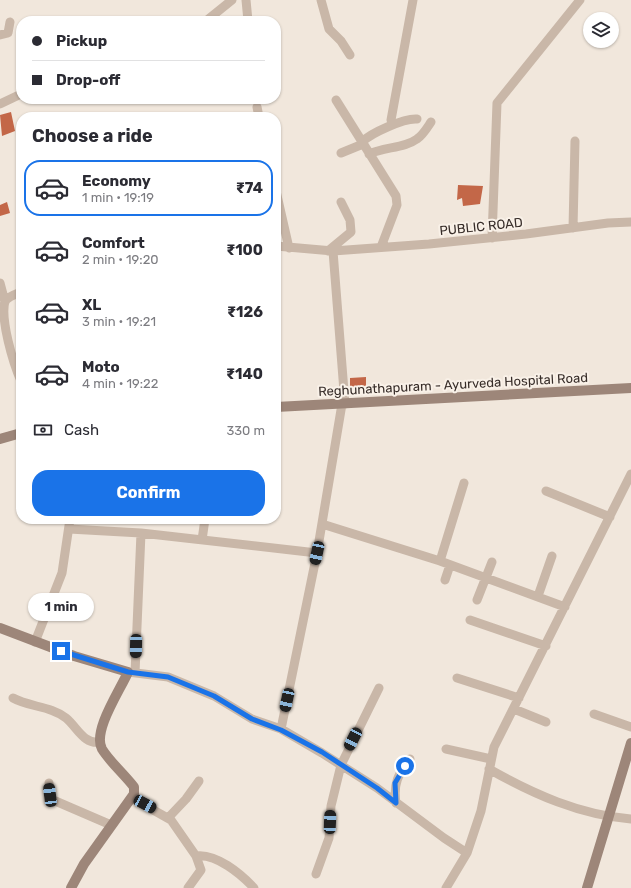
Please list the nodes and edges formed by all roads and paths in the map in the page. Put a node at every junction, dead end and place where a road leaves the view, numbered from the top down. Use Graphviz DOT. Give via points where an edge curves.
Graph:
graph roads {
  1 [pos="232,0"];
  2 [pos="246,0"];
  3 [pos="321,0"];
  4 [pos="413,0"];
  5 [pos="580,0"];
  6 [pos="212,16"];
  7 [pos="248,16"];
  8 [pos="10,22"];
  9 [pos="0,35"];
  10 [pos="350,55"];
  11 [pos="16,96"];
  12 [pos="1,100"];
  13 [pos="336,100"];
  14 [pos="257,107"];
  15 [pos="258,112"];
  16 [pos="417,119"];
  17 [pos="391,120"];
  18 [pos="431,122"];
  19 [pos="575,141"];
  20 [pos="363,143"];
  21 [pos="341,153"];
  22 [pos="369,154"];
  23 [pos="340,202"];
  24 [pos="281,212"];
  25 [pos="631,222"];
  26 [pos="573,228"];
  27 [pos="492,238"];
  28 [pos="281,247"];
  29 [pos="382,247"];
  30 [pos="289,248"];
  31 [pos="331,251"];
  32 [pos="0,283"];
  33 [pos="16,294"];
  34 [pos="5,302"];
  35 [pos="4,347"];
  36 [pos="16,371"];
  37 [pos="631,388"];
  38 [pos="343,404"];
  39 [pos="281,407"];
  40 [pos="16,434"];
  41 [pos="0,439"];
  42 [pos="631,474"];
  43 [pos="464,483"];
  44 [pos="546,491"];
  45 [pos="610,517"];
  46 [pos="70,524"];
  47 [pos="204,524"];
  48 [pos="322,524"];
  49 [pos="69,530"];
  50 [pos="141,533"];
  51 [pos="202,540"];
  52 [pos="317,553"];
  53 [pos="552,556"];
  54 [pos="440,561"];
  55 [pos="492,562"];
  56 [pos="450,565"];
  57 [pos="487,578"];
  58 [pos="444,580"];
  59 [pos="538,596"];
  60 [pos="477,600"];
  61 [pos="565,607"];
  62 [pos="470,620"];
  63 [pos="0,628"];
  64 [pos="35,642"];
  65 [pos="546,646"];
  66 [pos="132,672"];
  67 [pos="457,678"];
  68 [pos="379,688"];
  69 [pos="13,698"];
  70 [pos="519,698"];
  71 [pos="514,709"];
  72 [pos="594,714"];
  73 [pos="546,722"];
  74 [pos="631,727"];
  75 [pos="281,730"];
  76 [pos="100,742"];
  77 [pos="631,743"];
  78 [pos="446,749"];
  79 [pos="410,759"];
  80 [pos="491,759"];
  81 [pos="340,765"];
  82 [pos="489,769"];
  83 [pos="200,781"];
  84 [pos="49,783"];
  85 [pos="132,798"];
  86 [pos="396,803"];
  87 [pos="610,817"];
  88 [pos="168,818"];
  89 [pos="631,819"];
  90 [pos="111,825"];
  91 [pos="467,852"];
  92 [pos="196,856"];
  93 [pos="316,874"];
  94 [pos="71,888"];
  95 [pos="188,888"];
  96 [pos="254,888"];
  97 [pos="446,888"];
  98 [pos="587,888"];
  1 -- 6 [label="street"];
  2 -- 7 [label="street"];
  3 -- 10 [label="street" via="329,29 342,40"];
  4 -- 17 [label="street"];
  5 -- 27 [label="street" via="497,103"];
  8 -- 9 [label="street" via="8,33"];
  11 -- 12 [label="street"];
  13 -- 20 [label="street"];
  14 -- 15 [label="street"];
  16 -- 20 [label="street" via="404,120 368,136"];
  18 -- 22 [label="street" via="415,141"];
  19 -- 26 [label="street"];
  20 -- 21 [label="street"];
  20 -- 22 [label="street"];
  22 -- 29 [label="street" via="397,201"];
  23 -- 31 [label="street" via="350,220 351,232"];
  24 -- 30 [label="street"];
  25 -- 26 [label="street, PUBLIC ROAD"];
  26 -- 27 [label="street, PUBLIC ROAD"];
  27 -- 29 [label="street, PUBLIC ROAD"];
  28 -- 30 [label="street, PUBLIC ROAD"];
  29 -- 31 [label="street, PUBLIC ROAD"];
  30 -- 31 [label="street, PUBLIC ROAD"];
  31 -- 38 [label="street"];
  32 -- 34 [label="street"];
  33 -- 34 [label="street"];
  34 -- 35 [label="street" via="1,316"];
  35 -- 36 [label="street"];
  37 -- 38 [label="main road, Reghunathapuram - Ayurveda Hospital Road"];
  38 -- 39 [label="main road, Reghunathapuram - Ayurveda Hospital Road"];
  38 -- 48 [label="street"];
  40 -- 41 [label="main road"];
  42 -- 45 [label="street"];
  43 -- 54 [label="street"];
  44 -- 45 [label="street"];
  45 -- 61 [label="street"];
  46 -- 49 [label="street"];
  47 -- 51 [label="street"];
  48 -- 52 [label="street"];
  48 -- 54 [label="street"];
  49 -- 50 [label="street"];
  49 -- 64 [label="street" via="62,573"];
  50 -- 51 [label="street"];
  50 -- 66 [label="street"];
  51 -- 52 [label="street"];
  52 -- 75 [label="street"];
  53 -- 59 [label="street"];
  54 -- 56 [label="street"];
  55 -- 57 [label="street"];
  56 -- 57 [label="street"];
  56 -- 58 [label="street"];
  57 -- 59 [label="street"];
  57 -- 60 [label="street"];
  59 -- 61 [label="street"];
  61 -- 65 [label="street"];
  62 -- 65 [label="street"];
  63 -- 64 [label="main road"];
  64 -- 66 [label="main road"];
  65 -- 70 [label="street"];
  66 -- 75 [label="street" via="168,677 214,696 252,719"];
  66 -- 76 [label="main road" via="107,713"];
  67 -- 70 [label="street"];
  68 -- 81 [label="street"];
  69 -- 76 [label="street" via="62,716 86,740"];
  70 -- 71 [label="street"];
  71 -- 73 [label="street"];
  71 -- 80 [label="street" via="494,747"];
  72 -- 74 [label="street"];
  75 -- 81 [label="street"];
  76 -- 85 [label="main road" via="103,750 134,788"];
  77 -- 87 [label="main road"];
  78 -- 80 [label="street"];
  79 -- 86 [label="street" via="395,783"];
  80 -- 82 [label="street"];
  81 -- 86 [label="street"];
  81 -- 93 [label="street" via="331,806 329,838"];
  82 -- 87 [label="street" via="537,794 570,807"];
  82 -- 91 [label="street" via="477,826"];
  83 -- 88 [label="street"];
  84 -- 90 [label="street" via="50,795 54,800"];
  85 -- 88 [label="street"];
  85 -- 90 [label="main road"];
  86 -- 91 [label="street"];
  87 -- 89 [label="street"];
  87 -- 98 [label="main road"];
  88 -- 92 [label="street"];
  90 -- 94 [label="main road"];
  91 -- 97 [label="street"];
  92 -- 95 [label="street" via="201,866"];
  92 -- 96 [label="street" via="208,856 218,860"];
}
